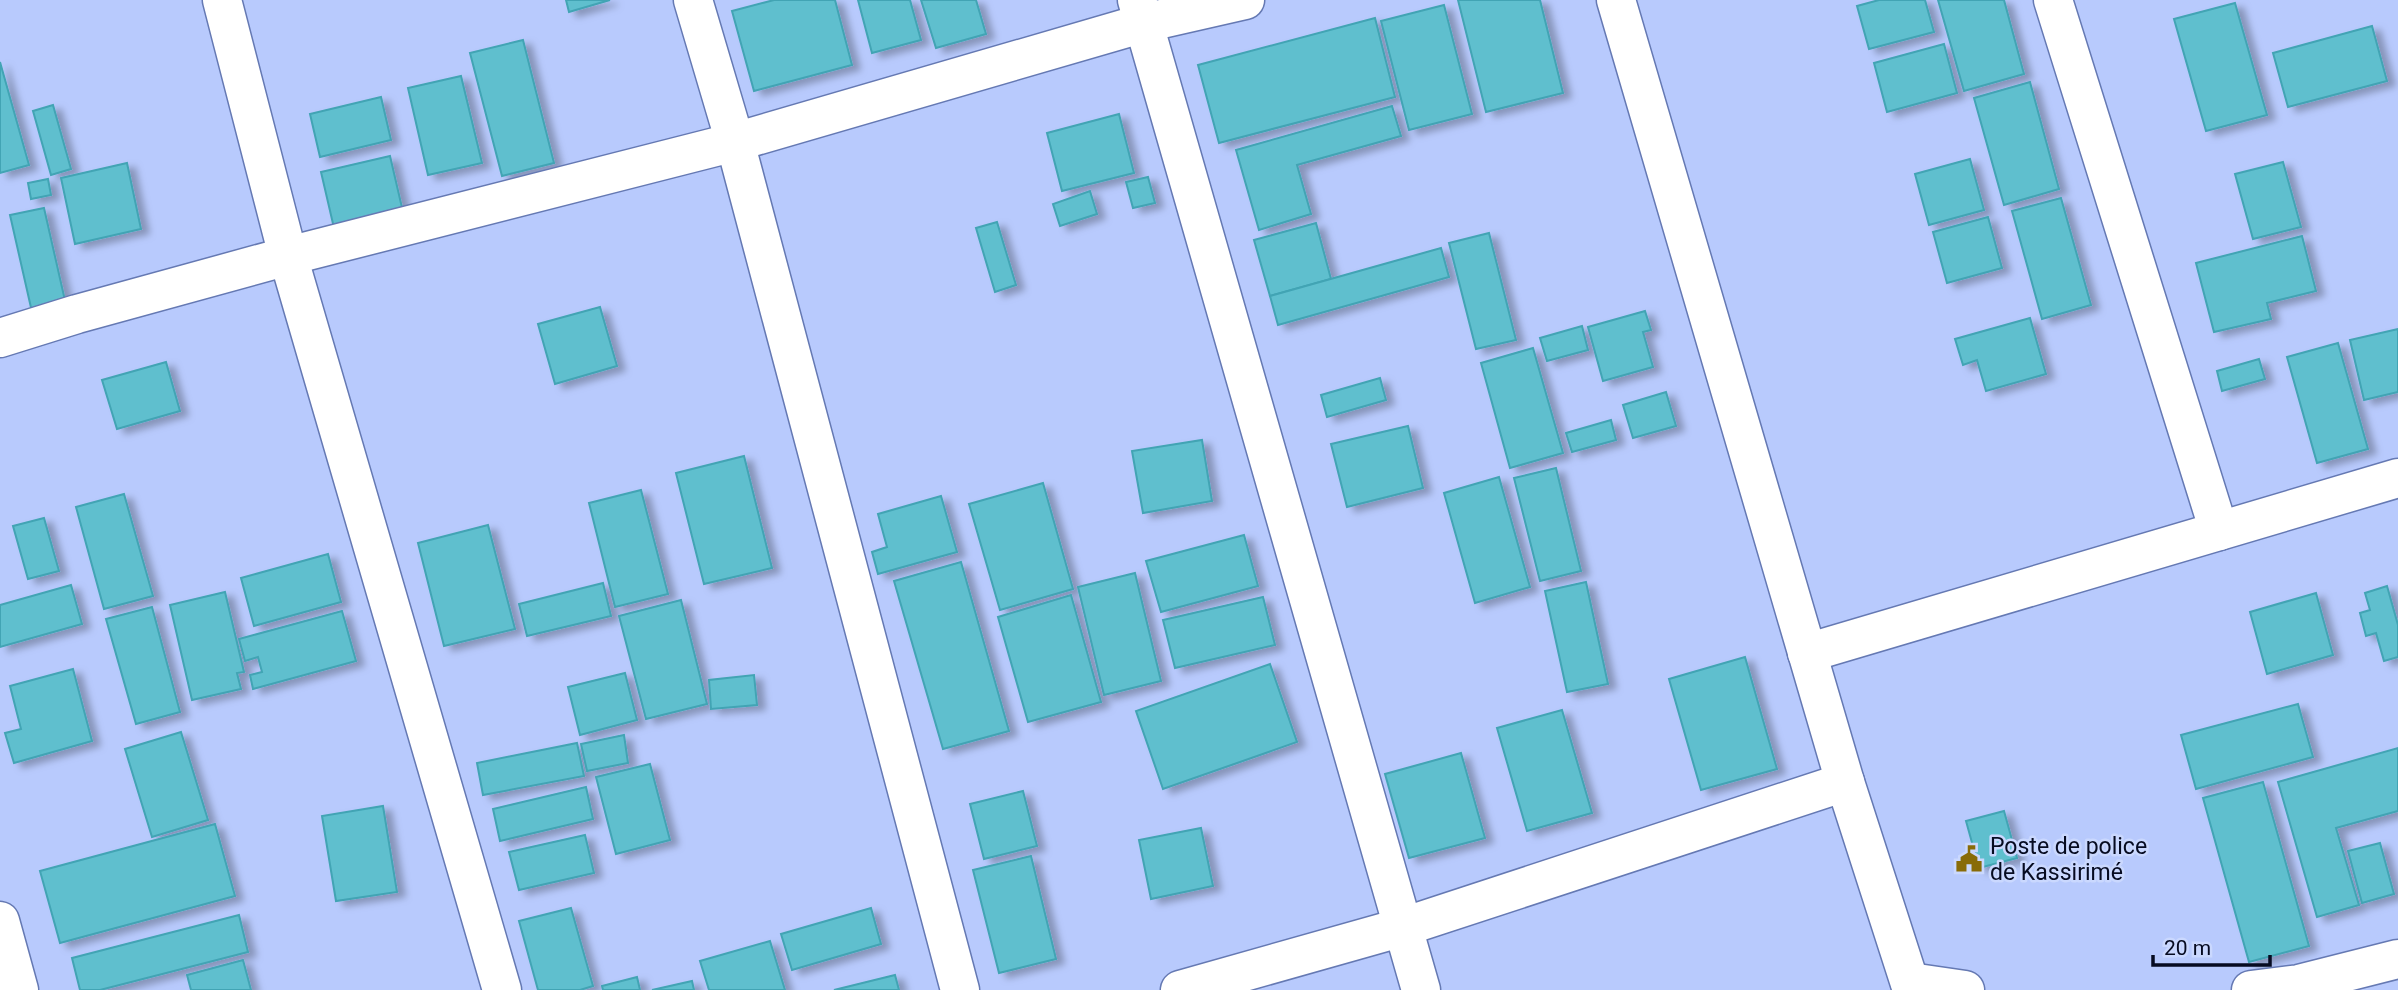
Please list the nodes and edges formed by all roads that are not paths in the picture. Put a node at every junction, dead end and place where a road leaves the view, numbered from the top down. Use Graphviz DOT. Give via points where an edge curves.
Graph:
graph roads {
  1 [pos="222,0"];
  2 [pos="693,0"];
  3 [pos="1245,0"];
  4 [pos="1616,0"];
  5 [pos="2053,0"];
  6 [pos="1141,12"];
  7 [pos="735,142"];
  8 [pos="288,256"];
  9 [pos="0,338"];
  10 [pos="2398,478"];
  11 [pos="2219,531"];
  12 [pos="1807,653"];
  13 [pos="1845,782"];
  14 [pos="0,921"];
  15 [pos="1403,927"];
  16 [pos="2398,959"];
  17 [pos="1911,986"];
  18 [pos="19,990"];
  19 [pos="502,990"];
  20 [pos="960,990"];
  21 [pos="1180,990"];
  22 [pos="1422,990"];
  23 [pos="1965,990"];
  24 [pos="2251,990"];
  1 -- 8 [label="street"];
  2 -- 7 [label="street"];
  3 -- 6 [label="street"];
  4 -- 12 [label="street"];
  5 -- 11 [label="street"];
  6 -- 7 [label="street"];
  6 -- 15 [label="street"];
  7 -- 8 [label="street"];
  7 -- 20 [label="street"];
  8 -- 9 [label="street"];
  8 -- 19 [label="street"];
  10 -- 11 [label="street"];
  11 -- 12 [label="street"];
  12 -- 13 [label="street"];
  13 -- 15 [label="street"];
  13 -- 17 [label="street"];
  14 -- 18 [label="street"];
  15 -- 21 [label="street"];
  15 -- 22 [label="street"];
  16 -- 24 [label="street" via="2299,984"];
  17 -- 23 [label="street"];
}
